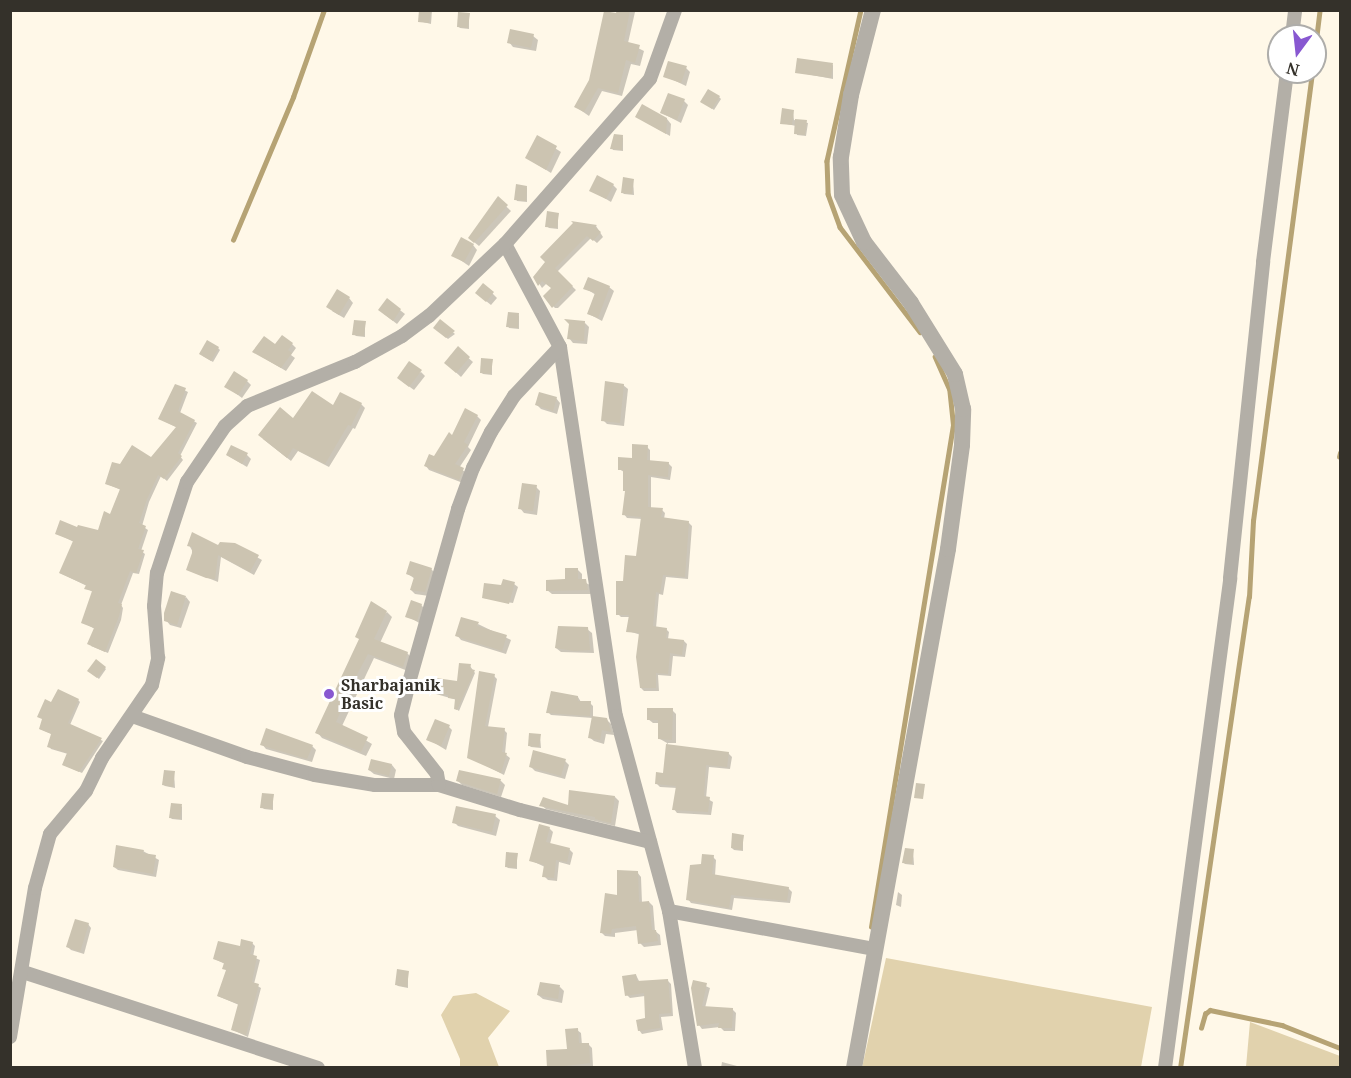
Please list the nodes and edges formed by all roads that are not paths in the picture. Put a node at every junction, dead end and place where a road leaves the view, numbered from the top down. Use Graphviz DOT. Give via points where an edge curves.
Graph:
graph roads {
  1 [pos="675,10"];
  2 [pos="873,10"];
  3 [pos="1285,84"];
  4 [pos="505,244"];
  5 [pos="560,347"];
  6 [pos="132,716"];
  7 [pos="439,785"];
  8 [pos="650,842"];
  9 [pos="669,911"];
  10 [pos="874,949"];
  11 [pos="23,972"];
  12 [pos="10,1037"];
  13 [pos="318,1068"];
  14 [pos="695,1068"];
  15 [pos="854,1068"];
  16 [pos="1165,1068"];
  1 -- 4 [label="street" via="650,79"];
  2 -- 10 [label="street" via="850,95 841,156 842,195 864,242 911,303 955,374 963,409 948,549"];
  3 -- 16 [label="street" via="1230,578"];
  4 -- 5 [label="street"];
  4 -- 6 [label="street" via="429,316 402,336 355,362 248,406 225,426 187,482 175,516 158,573 154,606 158,658 152,685"];
  5 -- 7 [label="street" via="514,396 473,468 410,679 401,715 404,732 437,774"];
  5 -- 8 [label="street" via="616,716"];
  6 -- 7 [label="street" via="247,757 333,779 375,785"];
  6 -- 11 [label="street" via="102,758 86,790 50,834 36,888"];
  7 -- 8 [label="street" via="520,810"];
  8 -- 9 [label="street"];
  9 -- 10 [label="street"];
  9 -- 14 [label="street"];
  10 -- 15 [label="street"];
  11 -- 12 [label="street"];
  11 -- 13 [label="street"];
}
